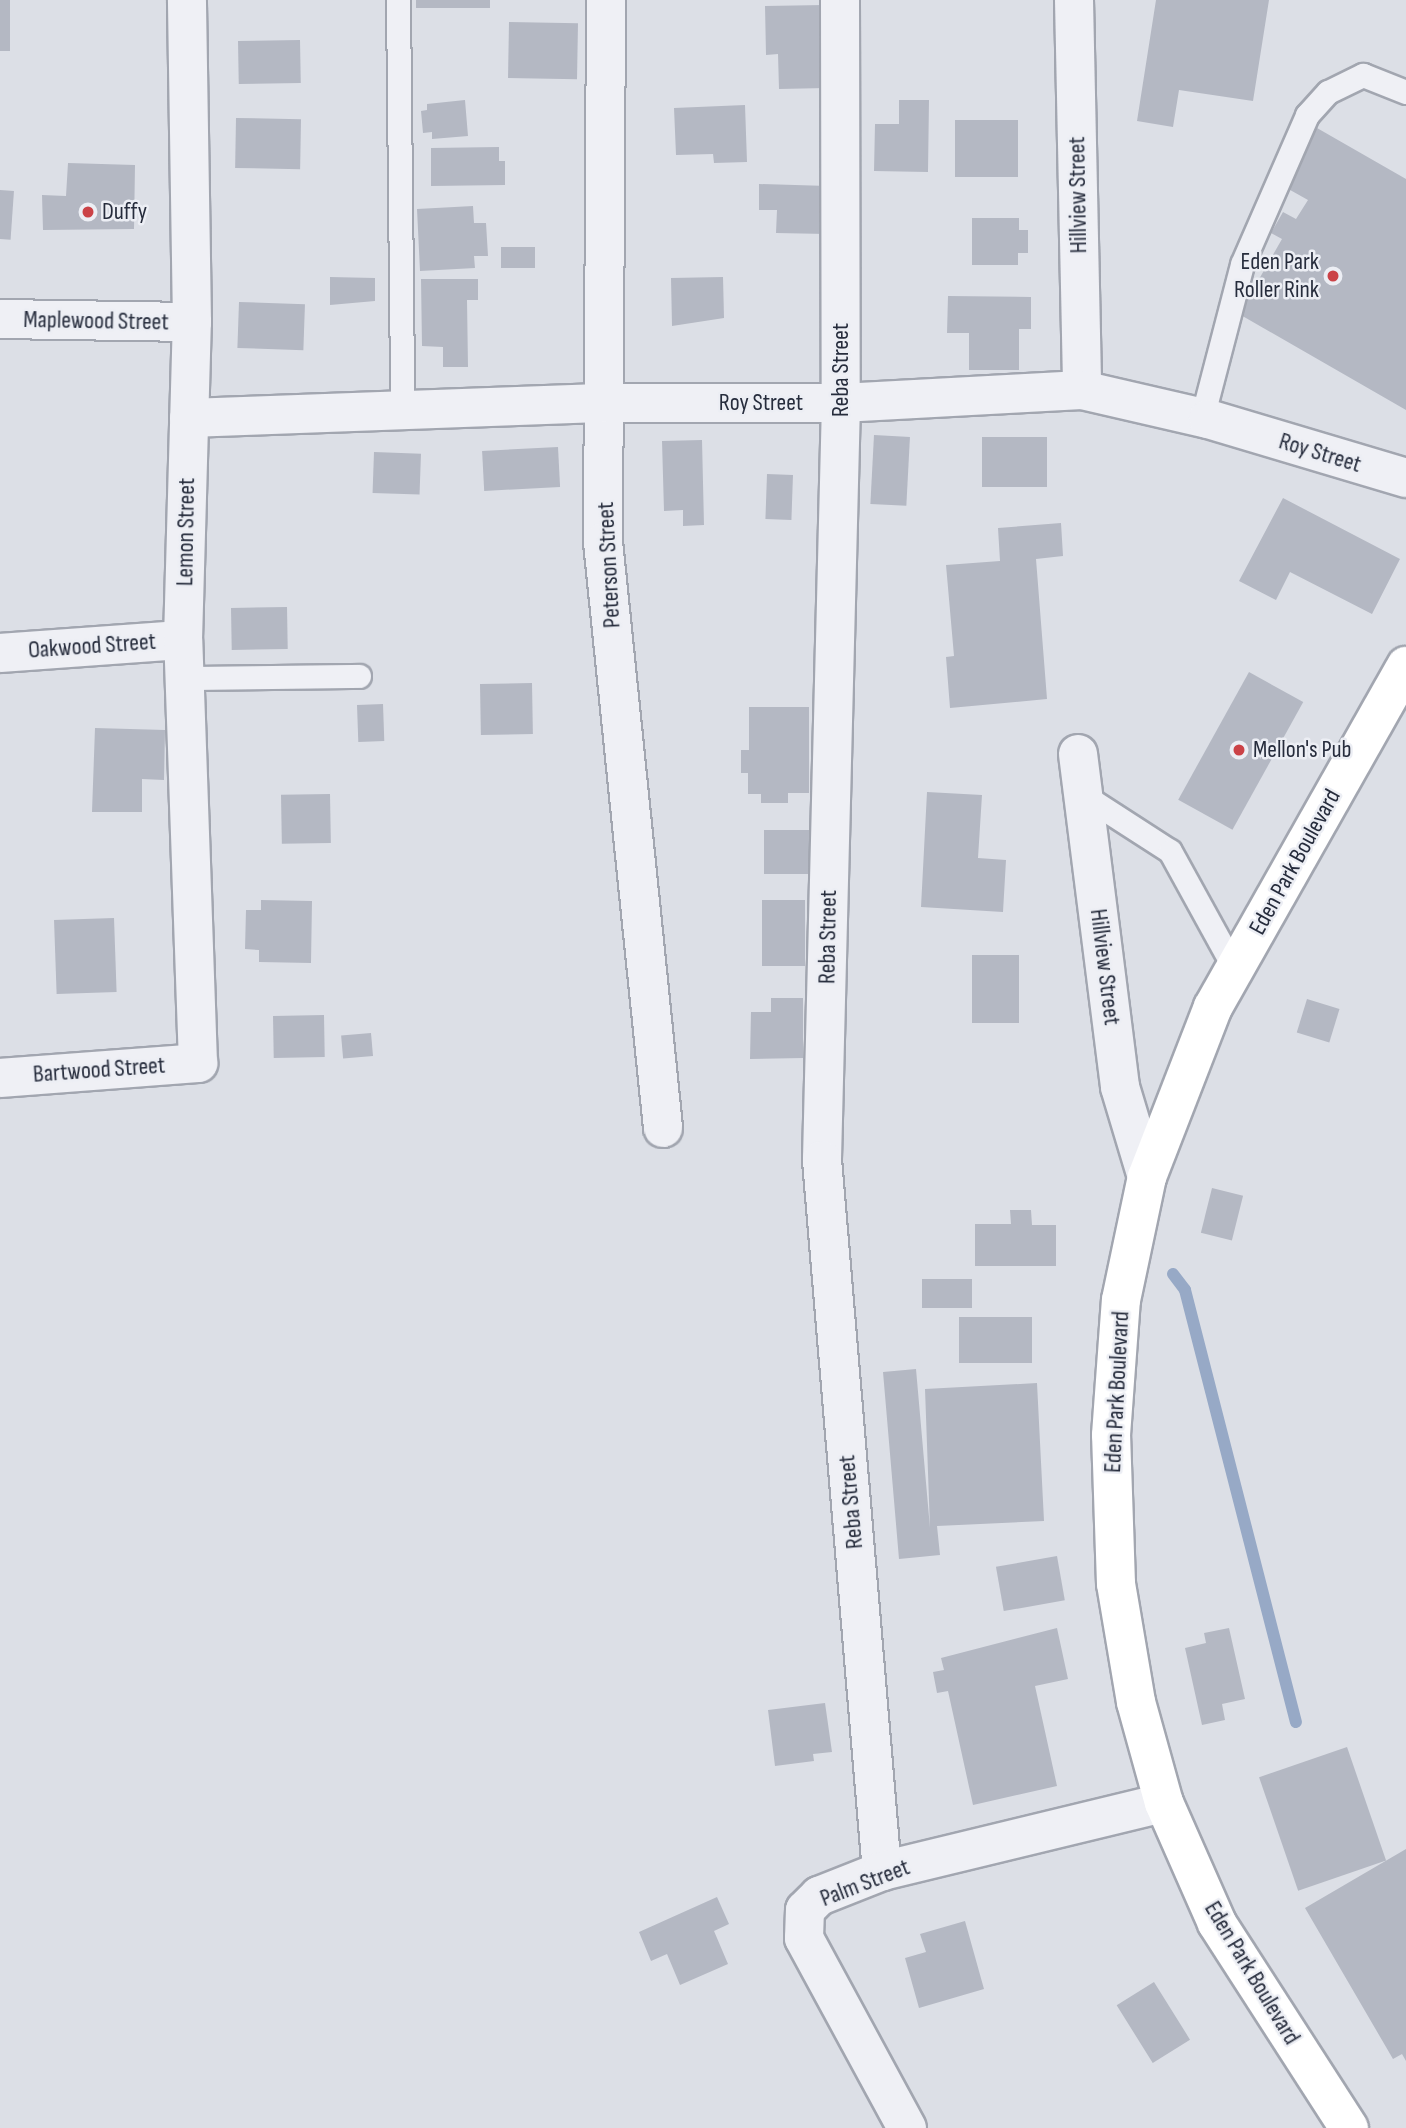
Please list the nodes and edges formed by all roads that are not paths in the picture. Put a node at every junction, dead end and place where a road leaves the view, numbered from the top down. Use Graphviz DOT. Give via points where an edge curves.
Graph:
graph roads {
  1 [pos="187,0"];
  2 [pos="398,0"];
  3 [pos="606,0"];
  4 [pos="841,0"];
  5 [pos="1074,0"];
  6 [pos="1406,92"];
  7 [pos="0,319"];
  8 [pos="192,322"];
  9 [pos="1082,390"];
  10 [pos="607,403"];
  11 [pos="841,403"];
  12 [pos="402,410"];
  13 [pos="189,418"];
  14 [pos="1202,418"];
  15 [pos="1406,478"];
  16 [pos="183,640"];
  17 [pos="0,653"];
  18 [pos="1406,666"];
  19 [pos="359,676"];
  20 [pos="185,678"];
  21 [pos="1078,754"];
  22 [pos="1083,795"];
  23 [pos="1235,969"];
  24 [pos="198,1063"];
  25 [pos="0,1078"];
  26 [pos="663,1128"];
  27 [pos="1147,1177"];
  28 [pos="1164,1803"];
  29 [pos="882,1871"];
  30 [pos="906,2128"];
  31 [pos="1349,2128"];
  1 -- 8 [label="street, Lemon Street"];
  2 -- 12 [label="lane"];
  3 -- 10 [label="street, Peterson Street"];
  4 -- 11 [label="street, Reba Street"];
  5 -- 9 [label="street, Hillview Street"];
  6 -- 14 [label="lane" via="1363,75 1328,92 1307,115 1242,264"];
  7 -- 8 [label="street, Maplewood Street"];
  8 -- 13 [label="street, Lemon Street"];
  9 -- 11 [label="street, Roy Street"];
  9 -- 14 [label="street, Roy Street"];
  10 -- 11 [label="street, Roy Street"];
  10 -- 12 [label="street, Roy Street"];
  10 -- 26 [label="street, Peterson Street" via="603,542"];
  11 -- 29 [label="street, Reba Street" via="822,1160"];
  12 -- 13 [label="street, Roy Street"];
  13 -- 16 [label="street, Lemon Street"];
  14 -- 15 [label="street, Roy Street"];
  16 -- 17 [label="street, Oakwood Street"];
  16 -- 20 [label="street, Lemon Street"];
  18 -- 23 [label="main road, Eden Park Boulevard"];
  19 -- 20 [label="lane"];
  20 -- 24 [label="street, Lemon Street"];
  21 -- 22 [label="street, Hillview Street"];
  22 -- 23 [label="lane" via="1170,851"];
  22 -- 27 [label="street, Hillview Street" via="1120,1087"];
  23 -- 27 [label="main road, Eden Park Boulevard" via="1213,1007"];
  24 -- 25 [label="street, Bartwood Street"];
  27 -- 28 [label="main road, Eden Park Boulevard" via="1121,1300 1112,1448 1116,1584 1136,1702"];
  28 -- 29 [label="street, Palm Street"];
  28 -- 31 [label="main road, Eden Park Boulevard" via="1217,1923"];
  29 -- 30 [label="street, Palm Street" via="819,1896 805,1910 804,1938"];
}
